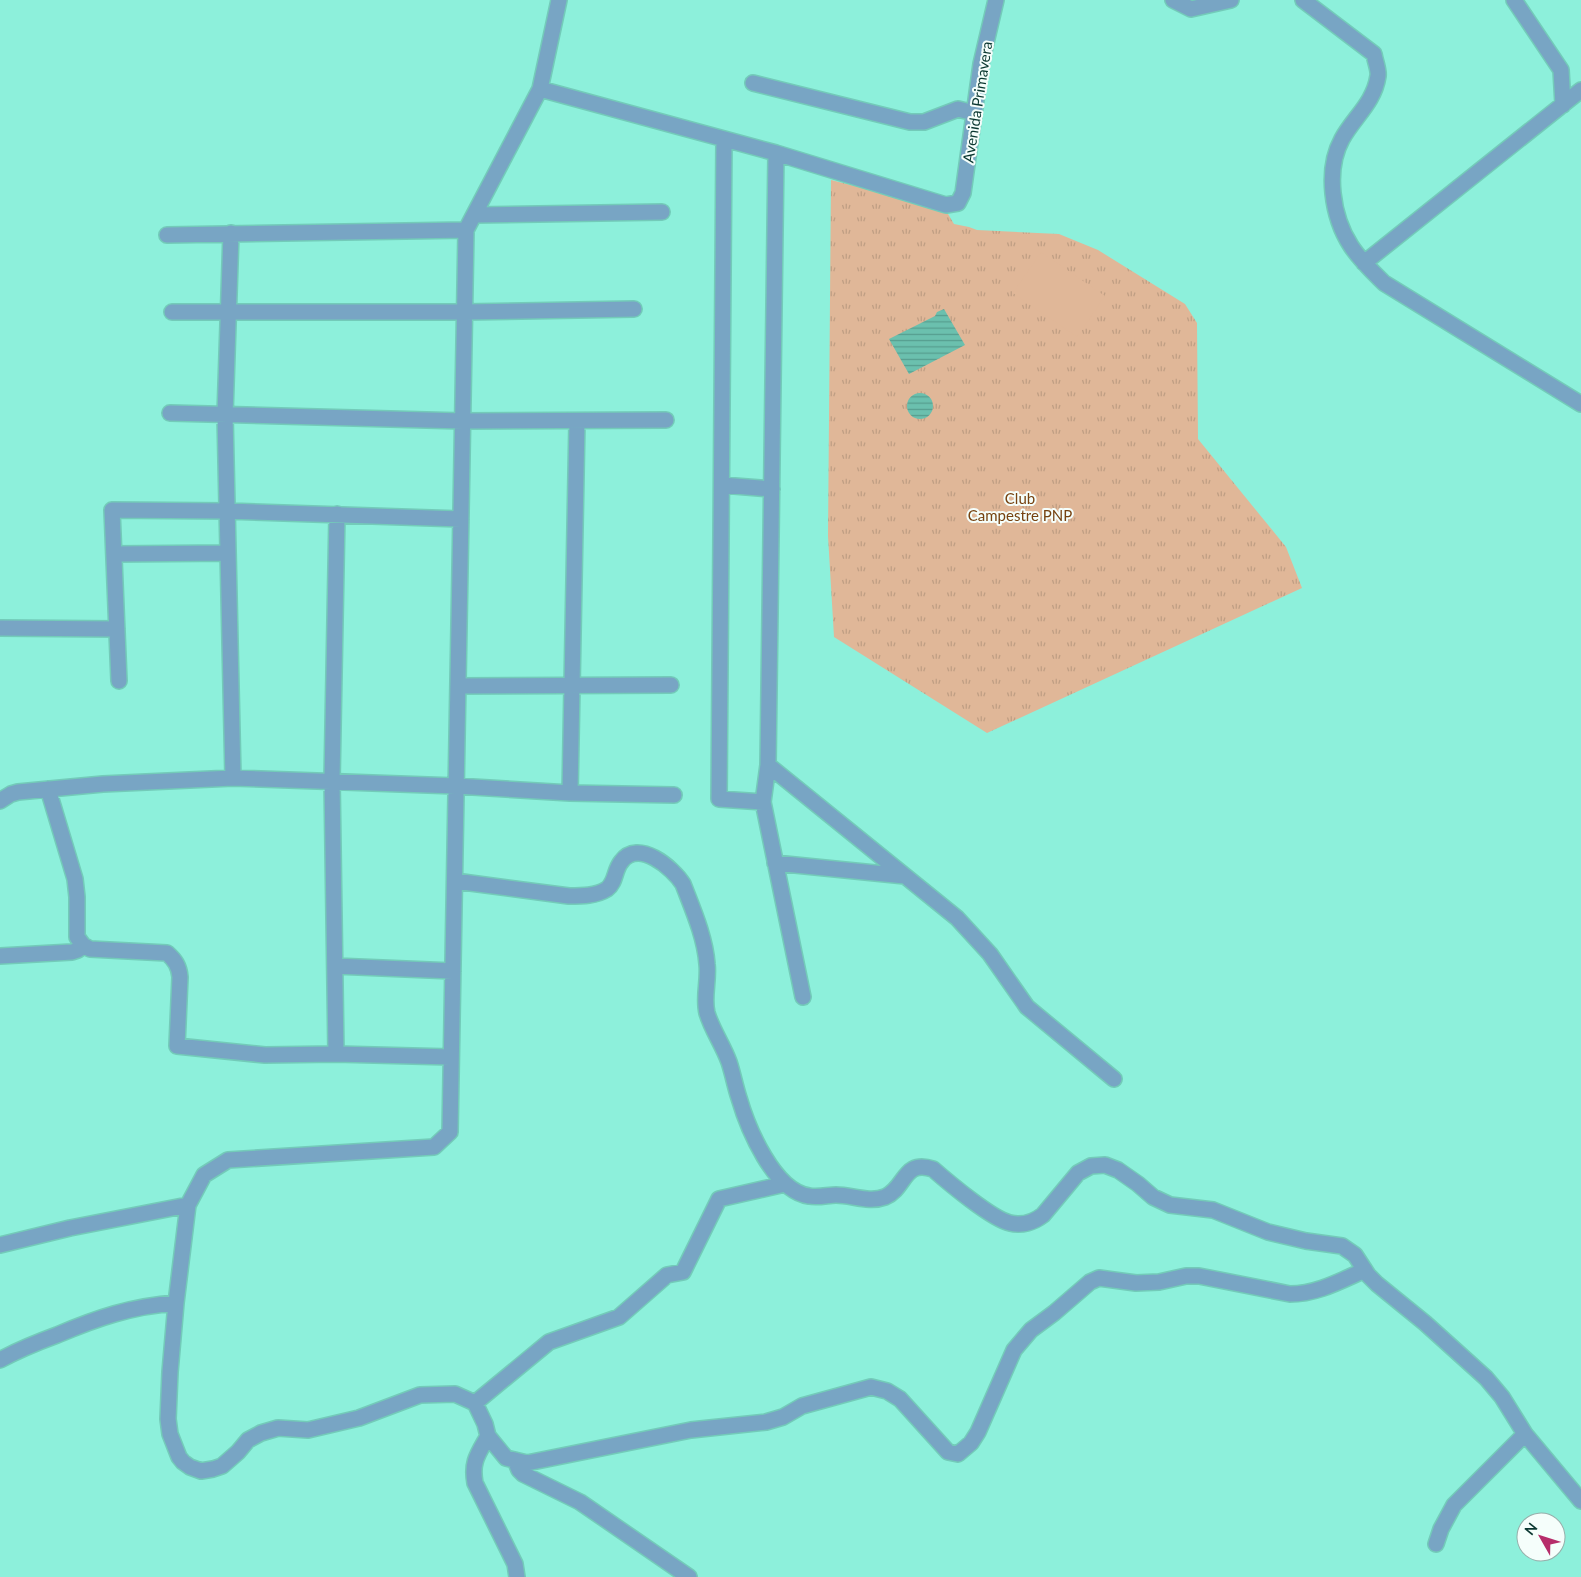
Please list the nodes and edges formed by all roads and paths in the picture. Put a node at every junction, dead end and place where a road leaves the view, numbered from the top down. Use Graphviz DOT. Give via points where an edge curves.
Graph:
graph roads {
  1 [pos="559,0"];
  2 [pos="996,0"];
  3 [pos="1173,0"];
  4 [pos="1231,0"];
  5 [pos="1303,0"];
  6 [pos="1514,0"];
  7 [pos="753,83"];
  8 [pos="540,88"];
  9 [pos="1581,90"];
  10 [pos="1563,105"];
  11 [pos="974,113"];
  12 [pos="724,139"];
  13 [pos="776,153"];
  14 [pos="662,212"];
  15 [pos="474,215"];
  16 [pos="466,230"];
  17 [pos="231,233"];
  18 [pos="166,234"];
  19 [pos="1364,263"];
  20 [pos="634,309"];
  21 [pos="172,312"];
  22 [pos="228,312"];
  23 [pos="465,312"];
  24 [pos="1581,404"];
  25 [pos="170,413"];
  26 [pos="225,414"];
  27 [pos="462,420"];
  28 [pos="577,420"];
  29 [pos="666,420"];
  30 [pos="722,485"];
  31 [pos="772,489"];
  32 [pos="227,511"];
  33 [pos="337,514"];
  34 [pos="461,518"];
  35 [pos="228,553"];
  36 [pos="115,554"];
  37 [pos="0,628"];
  38 [pos="118,629"];
  39 [pos="119,681"];
  40 [pos="671,685"];
  41 [pos="458,686"];
  42 [pos="572,686"];
  43 [pos="768,765"];
  44 [pos="233,778"];
  45 [pos="332,780"];
  46 [pos="456,786"];
  47 [pos="48,789"];
  48 [pos="570,793"];
  49 [pos="674,795"];
  50 [pos="0,801"];
  51 [pos="763,802"];
  52 [pos="775,863"];
  53 [pos="905,876"];
  54 [pos="454,881"];
  55 [pos="82,945"];
  56 [pos="0,956"];
  57 [pos="335,966"];
  58 [pos="453,971"];
  59 [pos="803,997"];
  60 [pos="336,1054"];
  61 [pos="451,1057"];
  62 [pos="1114,1079"];
  63 [pos="786,1184"];
  64 [pos="188,1205"];
  65 [pos="0,1245"];
  66 [pos="1365,1270"];
  67 [pos="176,1303"];
  68 [pos="0,1360"];
  69 [pos="475,1403"];
  70 [pos="1525,1434"];
  71 [pos="488,1436"];
  72 [pos="515,1460"];
  73 [pos="1581,1501"];
  74 [pos="1436,1544"];
  75 [pos="517,1577"];
  76 [pos="689,1577"];
  1 -- 8 [label="street"];
  2 -- 11 [label="street, Avenida Primavera"];
  3 -- 4 [label="street" via="1191,9"];
  5 -- 19 [label="street" via="1374,54 1378,75 1370,101 1341,139 1332,169 1332,196 1340,223"];
  6 -- 10 [label="street" via="1561,70"];
  7 -- 11 [label="street" via="910,122 924,122 958,109"];
  8 -- 12 [label="street"];
  8 -- 15 [label="street"];
  9 -- 10 [label="street"];
  10 -- 19 [label="street"];
  11 -- 13 [label="street, Avenida Primavera" via="958,203 946,205"];
  12 -- 13 [label="street"];
  12 -- 30 [label="street"];
  13 -- 31 [label="street"];
  14 -- 15 [label="street"];
  15 -- 16 [label="street"];
  16 -- 17 [label="street"];
  16 -- 23 [label="street"];
  17 -- 18 [label="street"];
  17 -- 22 [label="street"];
  19 -- 24 [label="street" via="1384,283"];
  20 -- 23 [label="street"];
  21 -- 22 [label="street"];
  22 -- 23 [label="street"];
  22 -- 26 [label="street"];
  23 -- 27 [label="street"];
  25 -- 26 [label="street"];
  26 -- 27 [label="street"];
  26 -- 32 [label="street"];
  27 -- 28 [label="street"];
  27 -- 34 [label="street"];
  28 -- 29 [label="street"];
  28 -- 42 [label="street"];
  30 -- 31 [label="street"];
  30 -- 51 [label="street" via="719,799"];
  31 -- 43 [label="street"];
  32 -- 33 [label="street"];
  32 -- 35 [label="street"];
  32 -- 36 [label="street" via="112,510"];
  33 -- 34 [label="street"];
  33 -- 45 [label="street"];
  34 -- 41 [label="street"];
  35 -- 36 [label="street"];
  35 -- 44 [label="street"];
  36 -- 38 [label="street"];
  37 -- 38 [label="street"];
  38 -- 39 [label="street"];
  40 -- 42 [label="street"];
  41 -- 42 [label="street"];
  41 -- 46 [label="street"];
  42 -- 48 [label="street"];
  43 -- 51 [label="street"];
  43 -- 53 [label="street"];
  44 -- 45 [label="street"];
  44 -- 47 [label="street"];
  45 -- 46 [label="street"];
  45 -- 57 [label="street"];
  46 -- 48 [label="street"];
  46 -- 54 [label="street"];
  47 -- 50 [label="street" via="18,792"];
  47 -- 55 [label="street" via="75,879 76,933"];
  48 -- 49 [label="street"];
  51 -- 52 [label="street"];
  52 -- 53 [label="street"];
  52 -- 59 [label="street"];
  53 -- 62 [label="street" via="957,918 990,954 1027,1007"];
  54 -- 58 [label="street"];
  54 -- 63 [label="street" via="580,896 598,893 610,886 619,864 633,854 655,858 672,870 684,884 705,950 707,1014 725,1051 754,1137 769,1166"];
  55 -- 56 [label="street" via="72,952"];
  55 -- 60 [label="street" via="90,950 167,953 173,958 180,977 177,1046 265,1055"];
  57 -- 58 [label="street"];
  57 -- 60 [label="street"];
  58 -- 61 [label="street"];
  60 -- 61 [label="street"];
  61 -- 64 [label="street" via="450,1132 434,1147 228,1160 204,1175"];
  63 -- 66 [label="street" via="809,1196 836,1195 870,1200 892,1193 909,1171 927,1167 1001,1220 1020,1224 1043,1215 1078,1172 1091,1166 1105,1165 1118,1170 1153,1197 1170,1205 1213,1210 1268,1232 1342,1246 1355,1255"];
  63 -- 69 [label="street" via="719,1199 683,1272 667,1276 619,1317 549,1342"];
  64 -- 65 [label="street"];
  64 -- 67 [label="street"];
  66 -- 70 [label="street" via="1376,1284 1486,1378"];
  66 -- 72 [label="street" via="1314,1292 1298,1294 1199,1276 1159,1282 1136,1283 1099,1278 1090,1282 1031,1330 1014,1350 974,1438 958,1454 948,1452 900,1399 887,1391 870,1387 802,1406 766,1422 691,1430 527,1463"];
  67 -- 68 [label="street" via="118,1312"];
  67 -- 69 [label="street" via="170,1372 170,1434 179,1457 190,1467 201,1471 222,1466 248,1440 278,1428 317,1428 359,1418 420,1396 455,1394"];
  69 -- 71 [label="street"];
  70 -- 73 [label="street"];
  70 -- 74 [label="street" via="1461,1496 1448,1514"];
  71 -- 72 [label="street" via="506,1458"];
  71 -- 75 [label="street" via="476,1458 473,1470 475,1483 515,1564"];
  72 -- 76 [label="street" via="523,1474 580,1502"];
}
